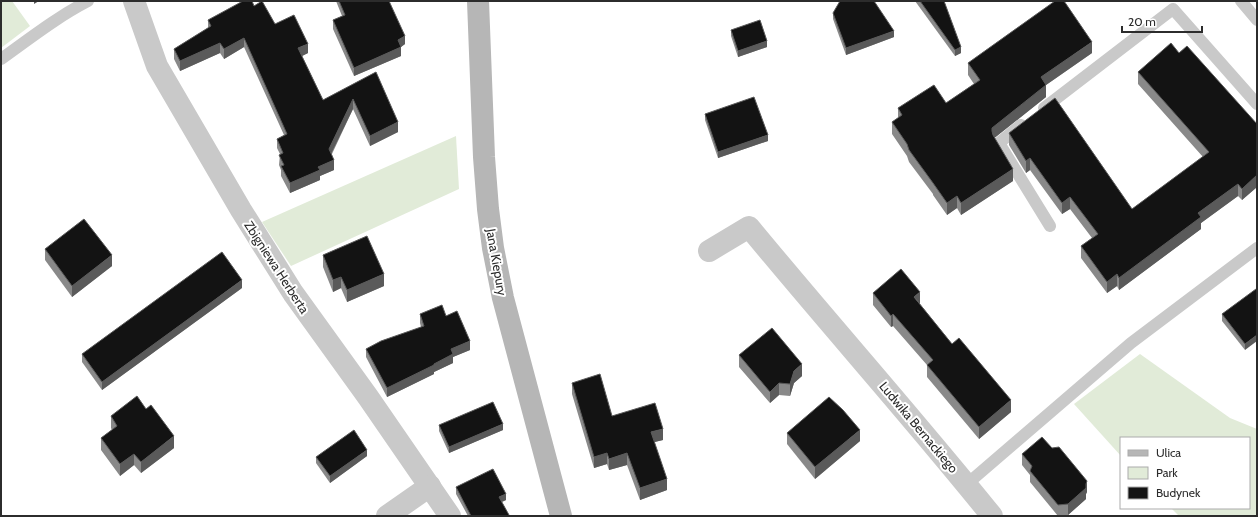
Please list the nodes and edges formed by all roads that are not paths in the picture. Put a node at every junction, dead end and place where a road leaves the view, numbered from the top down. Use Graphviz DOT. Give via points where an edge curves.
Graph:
graph roads {
  1 [pos="88,1"];
  2 [pos="134,1"];
  3 [pos="478,1"];
  4 [pos="1241,1"];
  5 [pos="1257,20"];
  6 [pos="1,59"];
  7 [pos="1257,104"];
  8 [pos="1050,226"];
  9 [pos="1257,248"];
  10 [pos="709,251"];
  11 [pos="967,484"];
  12 [pos="430,486"];
  13 [pos="387,516"];
  14 [pos="450,516"];
  15 [pos="561,516"];
  16 [pos="992,516"];
  1 -- 6 [label="lane" via="75,7"];
  2 -- 12 [label="street, Zbigniewa Herberta" via="158,66 241,210 293,294"];
  3 -- 15 [label="street, Jana Kiepury" via="484,157 493,248 503,298"];
  4 -- 5 [label="lane"];
  7 -- 8 [label="lane" via="1173,9 999,142"];
  9 -- 11 [label="lane" via="1131,343"];
  10 -- 11 [label="street, Ludwika Bernackiego" via="749,227"];
  11 -- 16 [label="street, Ludwika Bernackiego"];
  12 -- 13 [label="street"];
  12 -- 14 [label="street, Zbigniewa Herberta"];
}
